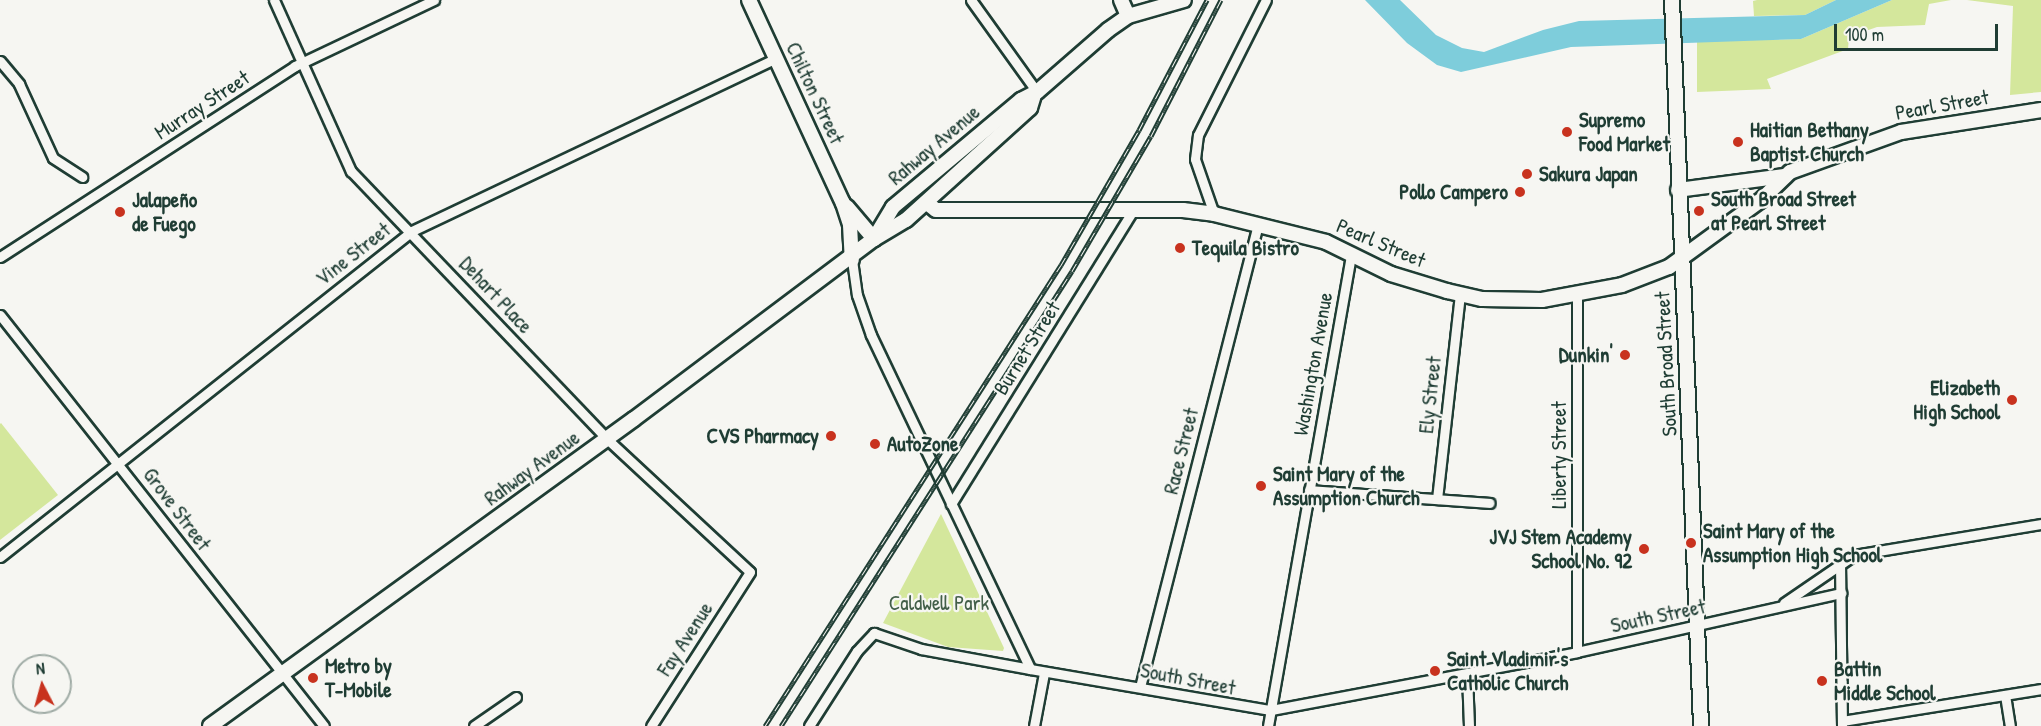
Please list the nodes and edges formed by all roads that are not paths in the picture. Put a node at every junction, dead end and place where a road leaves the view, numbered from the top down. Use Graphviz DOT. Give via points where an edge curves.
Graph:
graph roads {
  1 [pos="274,0"];
  2 [pos="434,0"];
  3 [pos="749,0"];
  4 [pos="971,0"];
  5 [pos="1121,0"];
  6 [pos="1184,0"];
  7 [pos="1266,0"];
  8 [pos="1672,0"];
  9 [pos="1128,16"];
  10 [pos="776,58"];
  11 [pos="0,61"];
  12 [pos="303,61"];
  13 [pos="1036,94"];
  14 [pos="2041,110"];
  15 [pos="961,149"];
  16 [pos="1785,176"];
  17 [pos="82,177"];
  18 [pos="1678,190"];
  19 [pos="843,203"];
  20 [pos="927,203"];
  21 [pos="1133,211"];
  22 [pos="1214,214"];
  23 [pos="1258,224"];
  24 [pos="412,231"];
  25 [pos="874,239"];
  26 [pos="1351,256"];
  27 [pos="0,257"];
  28 [pos="1681,259"];
  29 [pos="852,260"];
  30 [pos="1460,294"];
  31 [pos="1577,295"];
  32 [pos="0,315"];
  33 [pos="607,439"];
  34 [pos="118,462"];
  35 [pos="1309,490"];
  36 [pos="1437,499"];
  37 [pos="1490,503"];
  38 [pos="951,504"];
  39 [pos="2041,524"];
  40 [pos="0,557"];
  41 [pos="1840,562"];
  42 [pos="750,572"];
  43 [pos="1842,593"];
  44 [pos="1779,606"];
  45 [pos="1698,626"];
  46 [pos="1577,652"];
  47 [pos="1030,669"];
  48 [pos="1044,673"];
  49 [pos="1467,674"];
  50 [pos="282,675"];
  51 [pos="1140,687"];
  52 [pos="2041,689"];
  53 [pos="2005,695"];
  54 [pos="516,697"];
  55 [pos="1271,710"];
  56 [pos="1842,723"];
  57 [pos="210,726"];
  58 [pos="324,726"];
  59 [pos="474,726"];
  60 [pos="651,726"];
  61 [pos="809,726"];
  62 [pos="1034,726"];
  63 [pos="1268,726"];
  64 [pos="1469,726"];
  65 [pos="1701,726"];
  66 [pos="2010,726"];
  1 -- 12 [label="street, Dehart Place"];
  2 -- 12 [label="street, Murray Street"];
  3 -- 10 [label="street, Chilton Street"];
  4 -- 13 [label="street"];
  5 -- 9 [label="street"];
  6 -- 9 [label="street, Rahway Avenue"];
  7 -- 22 [label="street" via="1198,135 1195,159"];
  8 -- 18 [label="street, South Broad Street"];
  9 -- 13 [label="street, Rahway Avenue"];
  10 -- 19 [label="street, Chilton Street"];
  10 -- 24 [label="street, Vine Street"];
  11 -- 17 [label="street" via="19,84 53,158"];
  12 -- 24 [label="street, Dehart Place" via="351,171"];
  12 -- 27 [label="street, Murray Street"];
  13 -- 15 [label="street, Rahway Avenue" via="1021,100"];
  13 -- 20 [label="street, Rahway Avenue" via="1030,108"];
  14 -- 16 [label="street, Pearl Street" via="1901,132"];
  15 -- 20 [label="street" via="927,190"];
  15 -- 25 [label="street, Rahway Avenue" via="893,207"];
  16 -- 18 [label="street, Pearl Street"];
  16 -- 28 [label="street, Pearl Street" via="1760,201 1699,242"];
  18 -- 28 [label="street, South Broad Street"];
  19 -- 25 [label="street, Chilton Street"];
  19 -- 29 [label="street, Chilton Street" via="850,225"];
  20 -- 21 [label="street, Pearl Street" via="936,210"];
  20 -- 25 [label="street, Rahway Avenue"];
  21 -- 22 [label="street, Pearl Street"];
  21 -- 38 [label="street, Burnet Street"];
  22 -- 23 [label="street, Pearl Street"];
  23 -- 26 [label="street, Pearl Street" via="1326,242"];
  23 -- 51 [label="street, Race Street"];
  24 -- 33 [label="street, Dehart Place"];
  24 -- 34 [label="street, Vine Street"];
  25 -- 29 [label="street, Rahway Avenue"];
  26 -- 30 [label="street, Pearl Street" via="1400,277"];
  26 -- 35 [label="street, Washington Avenue"];
  28 -- 31 [label="street, Pearl Street" via="1646,277"];
  28 -- 45 [label="street, South Broad Street"];
  29 -- 33 [label="street, Rahway Avenue"];
  29 -- 38 [label="street" via="856,295 870,335"];
  30 -- 31 [label="street, Pearl Street" via="1514,301"];
  30 -- 36 [label="street, Ely Street"];
  31 -- 46 [label="street, Liberty Street"];
  32 -- 34 [label="street, Grove Street"];
  33 -- 42 [label="street, Dehart Place"];
  33 -- 50 [label="street, Rahway Avenue"];
  34 -- 40 [label="street, Vine Street"];
  34 -- 50 [label="street, Grove Street"];
  35 -- 36 [label="street"];
  35 -- 55 [label="street, Washington Avenue"];
  36 -- 37 [label="street"];
  38 -- 47 [label="street"];
  39 -- 41 [label="street, South Street" via="1882,548"];
  41 -- 43 [label="street"];
  41 -- 44 [label="street, South Street"];
  42 -- 60 [label="street, Fay Avenue"];
  43 -- 44 [label="street, South Street"];
  43 -- 56 [label="street"];
  44 -- 45 [label="street, South Street"];
  45 -- 46 [label="street, South Street"];
  45 -- 65 [label="street, South Broad Street"];
  46 -- 49 [label="street, South Street"];
  47 -- 48 [label="street, South Street"];
  47 -- 61 [label="street" via="921,650 882,633 868,637 857,651"];
  48 -- 51 [label="street, South Street"];
  48 -- 62 [label="street"];
  49 -- 55 [label="street, South Street"];
  49 -- 64 [label="street"];
  50 -- 57 [label="street, Rahway Avenue"];
  50 -- 58 [label="street, Grove Street"];
  51 -- 55 [label="street, South Street"];
  52 -- 53 [label="street"];
  53 -- 56 [label="street"];
  53 -- 66 [label="street"];
  54 -- 59 [label="street"];
  55 -- 63 [label="street, Washington Avenue"];
}
